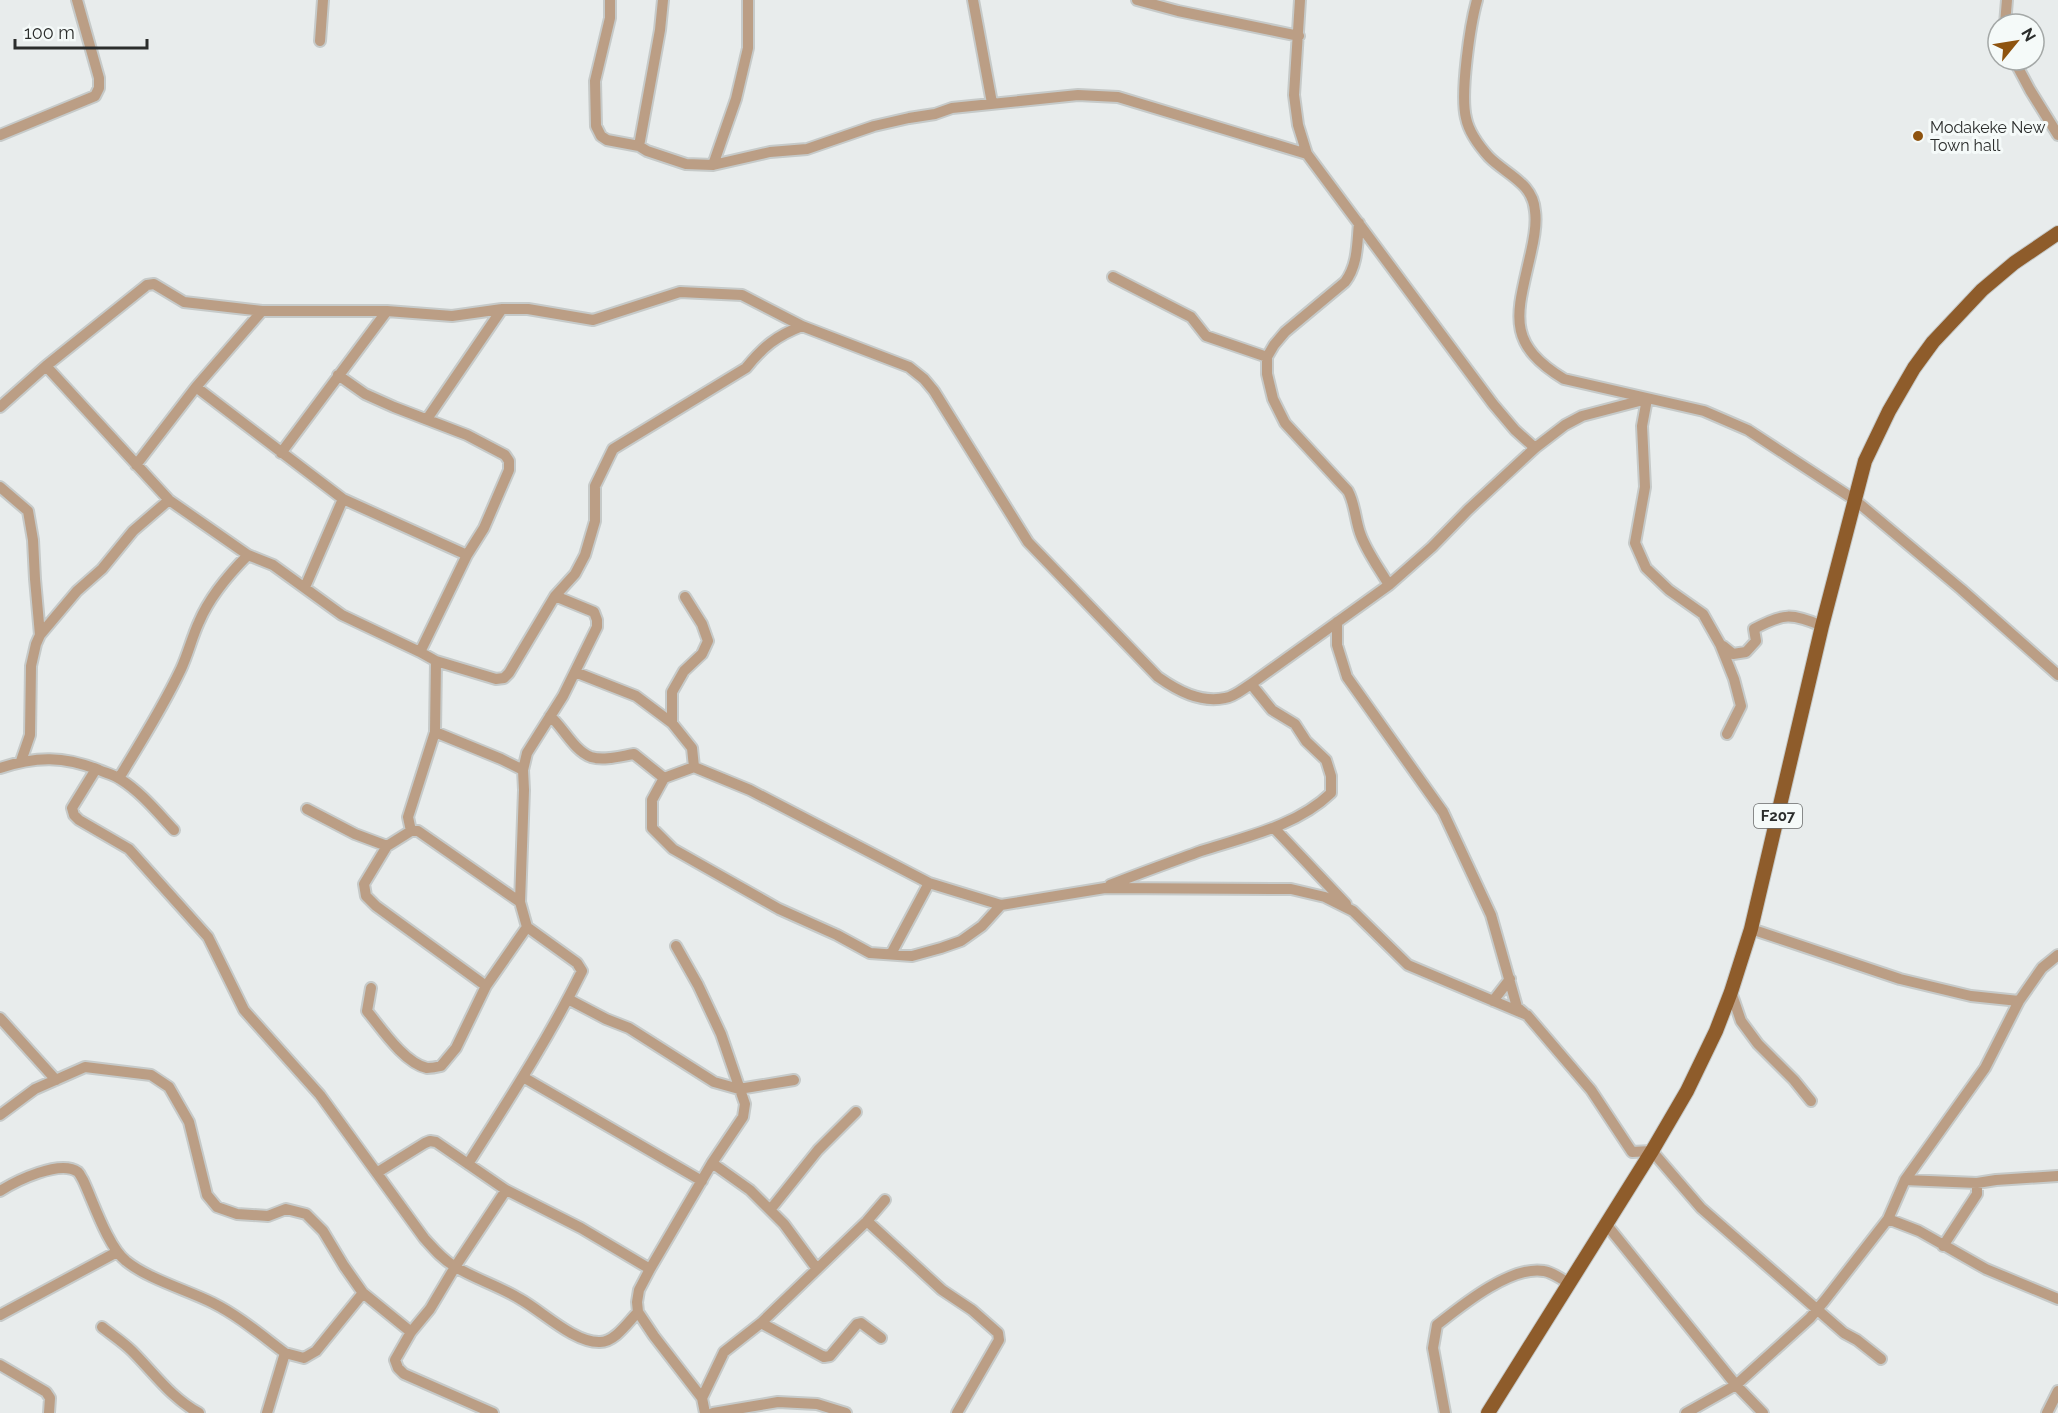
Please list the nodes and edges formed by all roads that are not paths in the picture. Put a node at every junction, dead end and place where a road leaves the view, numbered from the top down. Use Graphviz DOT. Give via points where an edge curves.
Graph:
graph roads {
  1 [pos="77,0"];
  2 [pos="322,0"];
  3 [pos="610,0"];
  4 [pos="663,0"];
  5 [pos="748,0"];
  6 [pos="973,0"];
  7 [pos="1137,0"];
  8 [pos="1300,0"];
  9 [pos="1477,0"];
  10 [pos="1179,6"];
  11 [pos="1299,36"];
  12 [pos="320,40"];
  13 [pos="2020,72"];
  14 [pos="992,103"];
  15 [pos="0,135"];
  16 [pos="2058,135"];
  17 [pos="639,146"];
  18 [pos="1307,154"];
  19 [pos="713,165"];
  20 [pos="1359,223"];
  21 [pos="2058,233"];
  22 [pos="1113,278"];
  23 [pos="502,309"];
  24 [pos="262,311"];
  25 [pos="387,311"];
  26 [pos="802,326"];
  27 [pos="1267,357"];
  28 [pos="46,366"];
  29 [pos="338,375"];
  30 [pos="196,387"];
  31 [pos="1647,399"];
  32 [pos="0,407"];
  33 [pos="427,420"];
  34 [pos="1535,448"];
  35 [pos="281,453"];
  36 [pos="136,465"];
  37 [pos="0,487"];
  38 [pos="344,499"];
  39 [pos="169,500"];
  40 [pos="1855,500"];
  41 [pos="248,555"];
  42 [pos="467,555"];
  43 [pos="1389,585"];
  44 [pos="305,587"];
  45 [pos="555,596"];
  46 [pos="685,597"];
  47 [pos="1337,622"];
  48 [pos="1822,626"];
  49 [pos="40,635"];
  50 [pos="1720,644"];
  51 [pos="420,652"];
  52 [pos="436,661"];
  53 [pos="575,672"];
  54 [pos="2058,675"];
  55 [pos="1251,684"];
  56 [pos="549,716"];
  57 [pos="672,723"];
  58 [pos="435,732"];
  59 [pos="1727,734"];
  60 [pos="21,761"];
  61 [pos="694,767"];
  62 [pos="0,768"];
  63 [pos="96,769"];
  64 [pos="523,770"];
  65 [pos="119,778"];
  66 [pos="664,778"];
  67 [pos="307,809"];
  68 [pos="1274,828"];
  69 [pos="174,830"];
  70 [pos="411,831"];
  71 [pos="387,846"];
  72 [pos="929,883"];
  73 [pos="1105,888"];
  74 [pos="520,902"];
  75 [pos="1001,905"];
  76 [pos="1353,911"];
  77 [pos="527,927"];
  78 [pos="1751,928"];
  79 [pos="676,946"];
  80 [pos="891,954"];
  81 [pos="2058,955"];
  82 [pos="1510,979"];
  83 [pos="486,986"];
  84 [pos="371,988"];
  85 [pos="1731,992"];
  86 [pos="568,999"];
  87 [pos="1494,1001"];
  88 [pos="2019,1001"];
  89 [pos="1527,1015"];
  90 [pos="0,1018"];
  91 [pos="524,1077"];
  92 [pos="56,1080"];
  93 [pos="794,1080"];
  94 [pos="739,1089"];
  95 [pos="1811,1101"];
  96 [pos="856,1112"];
  97 [pos="0,1115"];
  98 [pos="1652,1151"];
  99 [pos="712,1163"];
  100 [pos="468,1164"];
  101 [pos="378,1172"];
  102 [pos="2058,1176"];
  103 [pos="702,1180"];
  104 [pos="1905,1180"];
  105 [pos="1977,1183"];
  106 [pos="507,1190"];
  107 [pos="0,1191"];
  108 [pos="885,1200"];
  109 [pos="770,1210"];
  110 [pos="1888,1219"];
  111 [pos="867,1221"];
  112 [pos="1606,1224"];
  113 [pos="1943,1246"];
  114 [pos="117,1252"];
  115 [pos="455,1266"];
  116 [pos="650,1269"];
  117 [pos="817,1269"];
  118 [pos="1569,1283"];
  119 [pos="363,1293"];
  120 [pos="2058,1299"];
  121 [pos="1816,1310"];
  122 [pos="638,1312"];
  123 [pos="0,1315"];
  124 [pos="761,1323"];
  125 [pos="102,1326"];
  126 [pos="411,1332"];
  127 [pos="881,1338"];
  128 [pos="285,1353"];
  129 [pos="1881,1359"];
  130 [pos="0,1365"];
  131 [pos="1736,1385"];
  132 [pos="2058,1391"];
  133 [pos="702,1398"];
  134 [pos="49,1413"];
  135 [pos="199,1413"];
  136 [pos="267,1413"];
  137 [pos="493,1413"];
  138 [pos="705,1413"];
  139 [pos="713,1413"];
  140 [pos="846,1413"];
  141 [pos="957,1413"];
  142 [pos="1445,1413"];
  143 [pos="1488,1413"];
  144 [pos="1686,1413"];
  145 [pos="1763,1413"];
  146 [pos="2047,1413"];
  1 -- 15 [label="street" via="99,78 95,96"];
  2 -- 12 [label="street"];
  3 -- 17 [label="street" via="610,18 595,81 596,126 607,140"];
  4 -- 17 [label="street"];
  5 -- 19 [label="street" via="748,48"];
  6 -- 14 [label="street"];
  7 -- 10 [label="street"];
  8 -- 11 [label="street"];
  9 -- 31 [label="street" via="1468,50 1466,119 1491,159 1523,184 1535,211 1534,238 1518,314 1520,332 1536,359 1564,379"];
  10 -- 11 [label="street"];
  11 -- 18 [label="street" via="1294,95"];
  13 -- 16 [label="street"];
  14 -- 18 [label="street" via="1078,95 1118,98"];
  14 -- 19 [label="street" via="874,126 807,149 770,152"];
  17 -- 19 [label="street" via="686,164"];
  18 -- 20 [label="street"];
  20 -- 27 [label="street" via="1352,274 1285,332"];
  20 -- 34 [label="street" via="1493,404"];
  21 -- 40 [label="main road, F207" via="1982,290 1933,342 1889,411 1864,461"];
  22 -- 27 [label="street" via="1191,317 1206,336"];
  23 -- 25 [label="street" via="452,316"];
  23 -- 26 [label="street" via="528,309 593,320 680,292 742,295"];
  23 -- 33 [label="street"];
  24 -- 25 [label="street"];
  24 -- 28 [label="street" via="184,302 154,284 147,285"];
  24 -- 30 [label="street"];
  25 -- 29 [label="street"];
  26 -- 45 [label="street" via="762,348 746,368 613,449 595,486 595,521 585,555 575,574"];
  26 -- 55 [label="street" via="909,367 924,379 1028,542 1158,677 1176,690 1198,698 1227,698"];
  27 -- 43 [label="street" via="1273,399 1285,423 1348,491 1362,539"];
  28 -- 32 [label="street"];
  28 -- 36 [label="street"];
  29 -- 33 [label="street" via="365,394"];
  29 -- 35 [label="street"];
  30 -- 35 [label="street"];
  30 -- 36 [label="street"];
  31 -- 34 [label="street" via="1582,416"];
  31 -- 40 [label="street" via="1704,411 1748,430"];
  31 -- 50 [label="street" via="1642,426 1644,487 1635,543 1646,568 1702,614"];
  33 -- 42 [label="street" via="466,435 509,460 509,470 484,528"];
  34 -- 43 [label="street"];
  35 -- 38 [label="street"];
  36 -- 39 [label="street"];
  37 -- 49 [label="street" via="28,511"];
  38 -- 42 [label="street"];
  38 -- 44 [label="street"];
  39 -- 41 [label="street"];
  39 -- 49 [label="street" via="133,531"];
  40 -- 48 [label="main road, F207"];
  40 -- 54 [label="street"];
  41 -- 44 [label="street" via="273,565"];
  41 -- 65 [label="street" via="214,594 199,621 182,668"];
  42 -- 51 [label="street"];
  43 -- 47 [label="street"];
  44 -- 51 [label="street" via="342,615"];
  45 -- 52 [label="street" via="504,678"];
  45 -- 53 [label="street" via="594,612 597,620"];
  46 -- 57 [label="street" via="708,641 672,692"];
  47 -- 55 [label="street"];
  47 -- 82 [label="street" via="1337,645 1347,677 1443,812 1491,915"];
  48 -- 50 [label="street" via="1788,615 1755,629 1756,641 1746,652 1733,654"];
  48 -- 78 [label="main road, F207"];
  49 -- 60 [label="street" via="31,666 30,735"];
  50 -- 59 [label="street" via="1741,706"];
  51 -- 52 [label="street"];
  52 -- 58 [label="street"];
  53 -- 56 [label="street"];
  53 -- 57 [label="street" via="636,696"];
  55 -- 68 [label="street" via="1272,710 1295,724 1326,760 1331,776 1331,793 1321,803"];
  56 -- 64 [label="street" via="527,753"];
  56 -- 66 [label="street" via="590,756 634,754"];
  57 -- 61 [label="street" via="692,748"];
  58 -- 64 [label="street"];
  58 -- 70 [label="street" via="408,817"];
  60 -- 62 [label="street"];
  60 -- 63 [label="street" via="69,760"];
  61 -- 66 [label="street"];
  61 -- 72 [label="street" via="750,790"];
  63 -- 65 [label="street"];
  63 -- 101 [label="street" via="72,808 74,815 129,849 208,937 244,1010 320,1095"];
  64 -- 74 [label="street"];
  65 -- 69 [label="street"];
  66 -- 80 [label="street" via="652,800 652,828 673,849 779,909 870,953"];
  67 -- 71 [label="street"];
  68 -- 73 [label="street"];
  68 -- 76 [label="street"];
  70 -- 71 [label="street"];
  70 -- 74 [label="street" via="418,831"];
  71 -- 83 [label="street" via="364,884 366,896"];
  72 -- 75 [label="street"];
  72 -- 80 [label="street"];
  73 -- 75 [label="street"];
  73 -- 76 [label="street" via="1291,889 1325,897"];
  74 -- 77 [label="street"];
  75 -- 80 [label="street" via="961,941 912,956"];
  76 -- 87 [label="street" via="1408,965"];
  77 -- 83 [label="street"];
  77 -- 86 [label="street" via="580,967 582,971"];
  78 -- 85 [label="main road, F207"];
  78 -- 88 [label="street" via="1900,979 1971,996"];
  79 -- 94 [label="street" via="721,1034"];
  81 -- 88 [label="street" via="2042,968"];
  82 -- 87 [label="street"];
  82 -- 89 [label="street" via="1517,1006"];
  83 -- 84 [label="street" via="456,1048 441,1066 427,1068 409,1059 368,1011"];
  85 -- 95 [label="street" via="1741,1021"];
  85 -- 98 [label="main road, F207" via="1687,1091"];
  86 -- 91 [label="street"];
  86 -- 94 [label="street" via="629,1028 714,1082"];
  87 -- 89 [label="street"];
  88 -- 104 [label="street" via="1985,1068"];
  89 -- 98 [label="street" via="1591,1090 1632,1152"];
  90 -- 92 [label="street"];
  91 -- 100 [label="street"];
  91 -- 103 [label="street"];
  92 -- 97 [label="street" via="35,1089"];
  92 -- 119 [label="street" via="85,1067 151,1075 169,1087 189,1122 207,1195 217,1207 237,1214 268,1216 286,1209 306,1214 323,1231"];
  93 -- 94 [label="street"];
  94 -- 99 [label="street" via="745,1104 743,1117"];
  96 -- 109 [label="street" via="818,1150"];
  98 -- 112 [label="main road, F207"];
  98 -- 121 [label="street" via="1701,1208"];
  99 -- 103 [label="street"];
  99 -- 109 [label="street"];
  100 -- 101 [label="street" via="430,1141"];
  100 -- 106 [label="street"];
  101 -- 115 [label="street" via="424,1238"];
  102 -- 105 [label="street"];
  103 -- 116 [label="street"];
  104 -- 105 [label="street"];
  104 -- 110 [label="street"];
  105 -- 113 [label="street" via="1977,1194"];
  106 -- 115 [label="street"];
  106 -- 116 [label="street"];
  107 -- 114 [label="street" via="45,1171 68,1168 77,1172"];
  108 -- 111 [label="street"];
  109 -- 117 [label="street"];
  110 -- 113 [label="street"];
  110 -- 121 [label="street"];
  111 -- 117 [label="street"];
  111 -- 141 [label="street" via="942,1290 998,1333 999,1340"];
  112 -- 118 [label="main road, F207"];
  112 -- 131 [label="street"];
  113 -- 120 [label="street"];
  114 -- 123 [label="street"];
  114 -- 128 [label="street" via="142,1271 238,1317"];
  115 -- 122 [label="street" via="520,1298 590,1342 610,1340"];
  115 -- 126 [label="street" via="430,1309"];
  116 -- 122 [label="street" via="639,1290"];
  117 -- 124 [label="street"];
  118 -- 142 [label="street" via="1547,1271 1532,1270 1471,1298 1437,1325 1433,1348"];
  118 -- 143 [label="main road, F207"];
  119 -- 126 [label="street"];
  119 -- 128 [label="street" via="316,1351 304,1358"];
  121 -- 129 [label="street"];
  121 -- 131 [label="street"];
  122 -- 133 [label="street"];
  124 -- 127 [label="street" via="824,1357 830,1356 857,1324"];
  124 -- 133 [label="street" via="724,1352"];
  125 -- 135 [label="street" via="131,1350 161,1385"];
  126 -- 137 [label="street" via="395,1360 404,1374"];
  128 -- 136 [label="street"];
  130 -- 134 [label="street" via="46,1392 50,1398"];
  131 -- 144 [label="street"];
  131 -- 145 [label="street"];
  132 -- 146 [label="street"];
  133 -- 138 [label="street"];
  139 -- 140 [label="street" via="778,1402 817,1404"];
}
